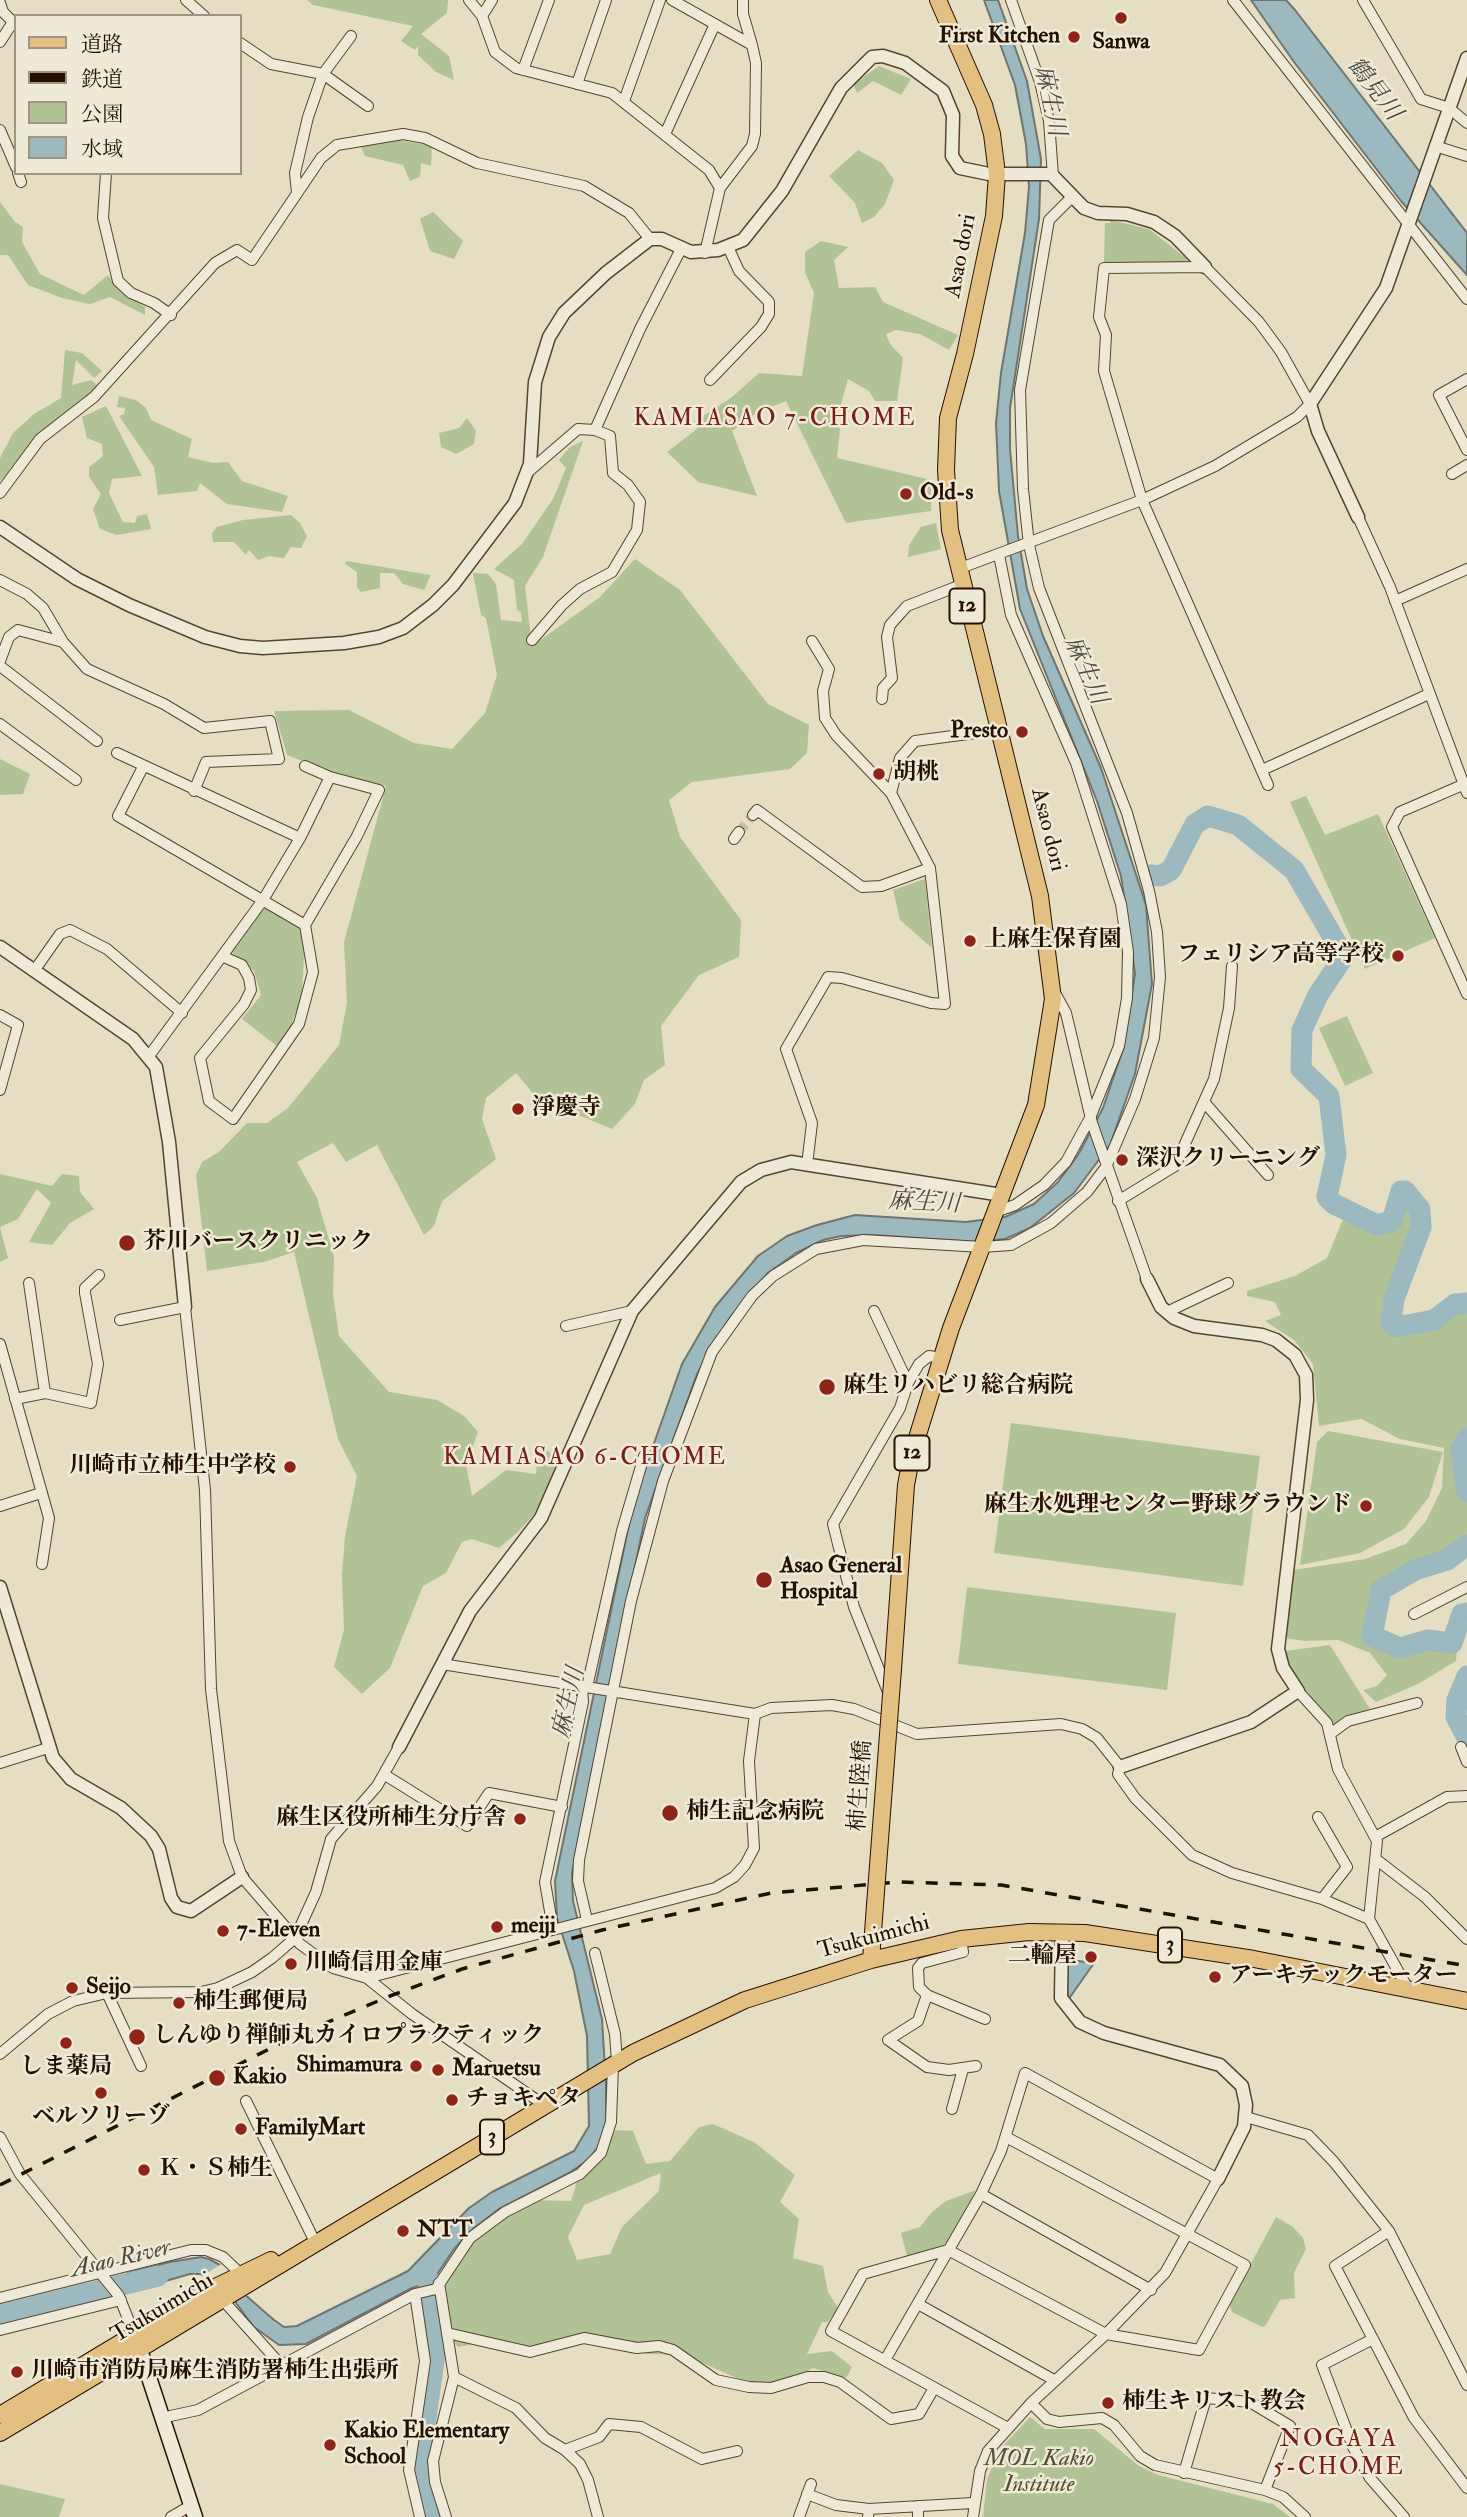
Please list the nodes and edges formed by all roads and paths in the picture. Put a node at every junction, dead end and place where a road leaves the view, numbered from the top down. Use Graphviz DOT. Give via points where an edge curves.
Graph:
graph roads {
  1 [pos="186,0"];
  2 [pos="469,0"];
  3 [pos="492,0"];
  4 [pos="549,0"];
  5 [pos="606,0"];
  6 [pos="660,0"];
  7 [pos="672,0"];
  8 [pos="743,0"];
  9 [pos="1011,0"];
  10 [pos="1233,0"];
  11 [pos="1363,0"];
  12 [pos="940,1"];
  13 [pos="0,4"];
  14 [pos="202,14"];
  15 [pos="482,16"];
  16 [pos="715,24"];
  17 [pos="351,36"];
  18 [pos="0,42"];
  19 [pos="242,44"];
  20 [pos="752,45"];
  21 [pos="1467,58"];
  22 [pos="523,70"];
  23 [pos="323,74"];
  24 [pos="1462,83"];
  25 [pos="577,84"];
  26 [pos="624,101"];
  27 [pos="368,106"];
  28 [pos="1449,108"];
  29 [pos="1467,123"];
  30 [pos="0,130"];
  31 [pos="665,134"];
  32 [pos="1435,146"];
  33 [pos="1467,156"];
  34 [pos="14,162"];
  35 [pos="997,174"];
  36 [pos="106,175"];
  37 [pos="1052,175"];
  38 [pos="720,188"];
  39 [pos="297,193"];
  40 [pos="1072,197"];
  41 [pos="1410,223"];
  42 [pos="650,239"];
  43 [pos="728,247"];
  44 [pos="681,249"];
  45 [pos="705,253"];
  46 [pos="1205,267"];
  47 [pos="1467,299"];
  48 [pos="171,316"];
  49 [pos="1467,379"];
  50 [pos="710,380"];
  51 [pos="1310,404"];
  52 [pos="595,430"];
  53 [pos="1467,450"];
  54 [pos="1467,465"];
  55 [pos="527,474"];
  56 [pos="1452,474"];
  57 [pos="0,494"];
  58 [pos="1142,499"];
  59 [pos="1358,517"];
  60 [pos="0,527"];
  61 [pos="1027,546"];
  62 [pos="1001,555"];
  63 [pos="1467,569"];
  64 [pos="960,577"];
  65 [pos="0,580"];
  66 [pos="1395,601"];
  67 [pos="532,640"];
  68 [pos="812,641"];
  69 [pos="63,642"];
  70 [pos="0,661"];
  71 [pos="0,666"];
  72 [pos="1429,694"];
  73 [pos="882,699"];
  74 [pos="0,724"];
  75 [pos="999,730"];
  76 [pos="97,741"];
  77 [pos="117,753"];
  78 [pos="143,766"];
  79 [pos="305,766"];
  80 [pos="1262,770"];
  81 [pos="330,777"];
  82 [pos="76,780"];
  83 [pos="1268,785"];
  84 [pos="1466,787"];
  85 [pos="194,791"];
  86 [pos="891,793"];
  87 [pos="753,815"];
  88 [pos="300,838"];
  89 [pos="930,868"];
  90 [pos="263,900"];
  91 [pos="305,925"];
  92 [pos="0,947"];
  93 [pos="224,957"];
  94 [pos="1232,966"];
  95 [pos="34,971"];
  96 [pos="1053,989"];
  97 [pos="1467,994"];
  98 [pos="182,1013"];
  99 [pos="0,1015"];
  100 [pos="149,1056"];
  101 [pos="0,1090"];
  102 [pos="1205,1103"];
  103 [pos="1091,1121"];
  104 [pos="1105,1162"];
  105 [pos="807,1165"];
  106 [pos="1268,1175"];
  107 [pos="1002,1195"];
  108 [pos="1118,1201"];
  109 [pos="995,1212"];
  110 [pos="982,1247"];
  111 [pos="99,1275"];
  112 [pos="1147,1279"];
  113 [pos="29,1283"];
  114 [pos="1228,1283"];
  115 [pos="185,1307"];
  116 [pos="632,1311"];
  117 [pos="874,1311"];
  118 [pos="1167,1312"];
  119 [pos="120,1320"];
  120 [pos="566,1326"];
  121 [pos="0,1344"];
  122 [pos="941,1358"];
  123 [pos="908,1382"];
  124 [pos="45,1392"];
  125 [pos="15,1399"];
  126 [pos="644,1456"];
  127 [pos="41,1493"];
  128 [pos="0,1506"];
  129 [pos="42,1564"];
  130 [pos="0,1587"];
  131 [pos="1467,1587"];
  132 [pos="1414,1614"];
  133 [pos="442,1664"];
  134 [pos="893,1669"];
  135 [pos="587,1687"];
  136 [pos="612,1691"];
  137 [pos="1297,1691"];
  138 [pos="1417,1703"];
  139 [pos="755,1714"];
  140 [pos="903,1729"];
  141 [pos="1330,1734"];
  142 [pos="399,1747"];
  143 [pos="1461,1747"];
  144 [pos="48,1748"];
  145 [pos="1467,1762"];
  146 [pos="0,1763"];
  147 [pos="1120,1767"];
  148 [pos="385,1775"];
  149 [pos="1467,1796"];
  150 [pos="562,1807"];
  151 [pos="1318,1817"];
  152 [pos="1375,1837"];
  153 [pos="1377,1860"];
  154 [pos="242,1877"];
  155 [pos="1322,1899"];
  156 [pos="1369,1919"];
  157 [pos="586,1920"];
  158 [pos="556,1928"];
  159 [pos="1062,1932"];
  160 [pos="295,1938"];
  161 [pos="961,1939"];
  162 [pos="1467,1939"];
  163 [pos="595,1953"];
  164 [pos="871,1960"];
  165 [pos="367,1978"];
  166 [pos="1407,1987"];
  167 [pos="107,1993"];
  168 [pos="927,1995"];
  169 [pos="1467,2001"];
  170 [pos="985,2019"];
  171 [pos="0,2054"];
  172 [pos="613,2064"];
  173 [pos="141,2066"];
  174 [pos="976,2066"];
  175 [pos="962,2069"];
  176 [pos="246,2101"];
  177 [pos="544,2105"];
  178 [pos="952,2109"];
  179 [pos="1246,2117"];
  180 [pos="0,2137"];
  181 [pos="1006,2137"];
  182 [pos="1218,2179"];
  183 [pos="981,2194"];
  184 [pos="1389,2231"];
  185 [pos="1188,2234"];
  186 [pos="316,2242"];
  187 [pos="948,2250"];
  188 [pos="104,2274"];
  189 [pos="245,2279"];
  190 [pos="437,2286"];
  191 [pos="1151,2290"];
  192 [pos="219,2293"];
  193 [pos="417,2294"];
  194 [pos="0,2298"];
  195 [pos="120,2298"];
  196 [pos="918,2304"];
  197 [pos="0,2330"];
  198 [pos="447,2333"];
  199 [pos="1106,2334"];
  200 [pos="1373,2339"];
  201 [pos="137,2341"];
  202 [pos="885,2360"];
  203 [pos="281,2365"];
  204 [pos="454,2377"];
  205 [pos="1054,2380"];
  206 [pos="1467,2385"];
  207 [pos="934,2388"];
  208 [pos="1031,2403"];
  209 [pos="2,2410"];
  210 [pos="161,2418"];
  211 [pos="1006,2427"];
  212 [pos="0,2433"];
  213 [pos="565,2450"];
  214 [pos="737,2451"];
  215 [pos="1184,2473"];
  216 [pos="1467,2488"];
  217 [pos="1265,2490"];
  218 [pos="974,2503"];
  219 [pos="192,2511"];
  220 [pos="918,2512"];
  221 [pos="868,2513"];
  222 [pos="171,2517"];
  223 [pos="419,2517"];
  224 [pos="446,2517"];
  225 [pos="597,2517"];
  226 [pos="799,2517"];
  227 [pos="974,2517"];
  228 [pos="1305,2517"];
  229 [pos="1404,2517"];
  1 -- 14 [label="street"];
  2 -- 15 [label="street"];
  3 -- 15 [label="street"];
  4 -- 22 [label="street"];
  5 -- 25 [label="street"];
  6 -- 26 [label="street"];
  7 -- 16 [label="street"];
  8 -- 20 [label="street"];
  9 -- 37 [label="street" via="1040,82 1049,121"];
  10 -- 41 [label="street"];
  11 -- 28 [label="street" via="1421,99"];
  12 -- 35 [label="main road, Asao dori / 12" via="984,105"];
  13 -- 18 [label="street" via="13,22"];
  15 -- 22 [label="street" via="495,52"];
  16 -- 20 [label="street"];
  16 -- 31 [label="street"];
  17 -- 23 [label="street"];
  19 -- 23 [label="street" via="271,64"];
  20 -- 38 [label="street" via="755,134 752,146"];
  21 -- 24 [label="street"];
  22 -- 25 [label="street"];
  23 -- 27 [label="street"];
  23 -- 39 [label="street" via="295,173"];
  24 -- 28 [label="street"];
  25 -- 26 [label="street"];
  26 -- 31 [label="street"];
  28 -- 29 [label="street"];
  28 -- 32 [label="street"];
  30 -- 34 [label="street"];
  31 -- 38 [label="street" via="709,170"];
  32 -- 33 [label="street"];
  32 -- 41 [label="street"];
  35 -- 37 [label="street"];
  35 -- 43 [label="street" via="970,172 955,163 953,115 943,91 905,63 872,57 841,88 761,220 743,240"];
  35 -- 64 [label="main road, Asao dori / 12" via="994,216 946,435 950,530"];
  36 -- 48 [label="street" via="103,218 118,281"];
  37 -- 40 [label="street"];
  38 -- 45 [label="street"];
  39 -- 42 [label="street" via="329,149 345,142 403,134 425,138 477,163 584,186 629,213"];
  39 -- 48 [label="street" via="252,260 237,250 215,263"];
  40 -- 46 [label="street" via="1091,212 1127,214 1153,222 1175,236"];
  40 -- 61 [label="street" via="1049,220 1020,390"];
  41 -- 47 [label="street"];
  41 -- 51 [label="street" via="1375,309"];
  42 -- 44 [label="street" via="662,239"];
  42 -- 55 [label="street" via="579,297 549,337 535,382"];
  43 -- 45 [label="street"];
  43 -- 50 [label="street" via="739,271 769,302 769,314"];
  44 -- 45 [label="street"];
  44 -- 52 [label="street"];
  46 -- 51 [label="street" via="1259,322"];
  46 -- 58 [label="street" via="1104,268 1100,317 1106,335 1104,371"];
  48 -- 57 [label="street" via="94,397 40,439"];
  49 -- 53 [label="street" via="1439,395"];
  51 -- 58 [label="street" via="1233,457"];
  51 -- 59 [label="street"];
  52 -- 55 [label="street" via="578,429"];
  52 -- 67 [label="street" via="610,436 613,473 640,502 637,530 612,572 580,589"];
  54 -- 56 [label="street"];
  55 -- 60 [label="street" via="515,503 433,606 403,628 344,643 263,648 205,637 78,579"];
  58 -- 61 [label="street"];
  58 -- 80 [label="street"];
  59 -- 66 [label="street"];
  61 -- 62 [label="street"];
  61 -- 104 [label="street" via="1049,617 1127,813 1157,932 1160,977 1154,1038 1135,1099"];
  62 -- 64 [label="street"];
  62 -- 103 [label="street" via="1011,615 1076,763 1121,904 1128,952 1126,998 1119,1046"];
  63 -- 66 [label="street"];
  64 -- 73 [label="street" via="907,606 890,625 892,677 883,688"];
  64 -- 75 [label="main road, Asao dori / 12"];
  65 -- 69 [label="street" via="43,608"];
  66 -- 72 [label="street"];
  68 -- 86 [label="street" via="829,669 823,691 825,718"];
  69 -- 70 [label="street" via="18,630 9,637"];
  69 -- 85 [label="street" via="87,669 204,728 270,721 279,759 205,762"];
  71 -- 76 [label="street"];
  72 -- 80 [label="street"];
  72 -- 84 [label="street"];
  74 -- 82 [label="street"];
  75 -- 86 [label="street" via="915,741 900,758"];
  75 -- 96 [label="main road, Asao dori / 12" via="1040,896"];
  77 -- 78 [label="street"];
  78 -- 85 [label="street"];
  78 -- 90 [label="street" via="118,816"];
  79 -- 81 [label="street"];
  80 -- 83 [label="street"];
  81 -- 88 [label="street"];
  81 -- 91 [label="street" via="379,790 358,836"];
  84 -- 97 [label="street" via="1400,812 1392,827"];
  85 -- 88 [label="street"];
  86 -- 89 [label="street"];
  87 -- 89 [label="street" via="757,810 862,887 881,886"];
  88 -- 90 [label="street"];
  89 -- 105 [label="street" via="945,1004 828,977 786,1049 812,1124"];
  90 -- 91 [label="street"];
  90 -- 93 [label="street"];
  91 -- 93 [label="street" via="313,972 299,1024 233,1119 209,1101 200,1058 251,990 242,965"];
  92 -- 95 [label="street"];
  93 -- 98 [label="street"];
  94 -- 102 [label="street" via="1229,1009"];
  95 -- 98 [label="street" via="60,934 70,930 107,948"];
  95 -- 100 [label="street" via="133,1039"];
  96 -- 103 [label="street" via="1066,1013"];
  96 -- 107 [label="main road, Asao dori / 12" via="1036,1105"];
  98 -- 100 [label="street"];
  99 -- 101 [label="street" via="18,1025"];
  100 -- 115 [label="street" via="160,1083 169,1142"];
  102 -- 106 [label="street"];
  102 -- 108 [label="street" via="1175,1166"];
  103 -- 104 [label="street"];
  103 -- 109 [label="street" via="1066,1162 1044,1185 1016,1205"];
  104 -- 108 [label="street"];
  104 -- 110 [label="street" via="1087,1192 1051,1223 1011,1245"];
  105 -- 107 [label="street"];
  105 -- 116 [label="street" via="774,1165 741,1182"];
  107 -- 109 [label="main road, Asao dori / 12"];
  108 -- 112 [label="street"];
  109 -- 110 [label="main road, Asao dori / 12"];
  110 -- 122 [label="main road, Asao dori / 12"];
  110 -- 136 [label="street" via="895,1240 840,1243 798,1258 752,1296 712,1352 663,1481"];
  111 -- 124 [label="street" via="85,1288 98,1364 91,1403"];
  112 -- 118 [label="street"];
  113 -- 124 [label="street"];
  114 -- 118 [label="street"];
  115 -- 119 [label="street"];
  115 -- 154 [label="street" via="205,1490 211,1689 227,1829"];
  116 -- 120 [label="street"];
  116 -- 133 [label="street" via="541,1518 470,1611"];
  117 -- 123 [label="street"];
  118 -- 137 [label="street" via="1194,1326 1276,1340 1295,1355 1306,1375 1307,1400 1278,1649"];
  121 -- 125 [label="street"];
  122 -- 123 [label="street" via="929,1356"];
  122 -- 134 [label="main road, Asao dori / 12" via="919,1423 906,1485"];
  123 -- 140 [label="street" via="900,1408 833,1524 854,1607"];
  124 -- 125 [label="street"];
  125 -- 127 [label="street"];
  126 -- 135 [label="street"];
  127 -- 128 [label="street"];
  127 -- 129 [label="street" via="50,1518"];
  130 -- 144 [label="street"];
  131 -- 132 [label="street"];
  133 -- 135 [label="street"];
  133 -- 142 [label="street"];
  134 -- 164 [label="main road, 柿生陸橋 / 12, bridge"];
  135 -- 136 [label="street"];
  135 -- 150 [label="street"];
  136 -- 139 [label="street"];
  136 -- 157 [label="street" via="579,1860"];
  137 -- 141 [label="street" via="1327,1723"];
  137 -- 147 [label="street" via="1251,1722"];
  138 -- 141 [label="street" via="1348,1721"];
  139 -- 140 [label="street" via="771,1708 832,1706 854,1709"];
  139 -- 157 [label="street" via="749,1761 754,1848 745,1865 715,1888"];
  140 -- 147 [label="street" via="917,1734 1061,1724 1097,1738"];
  141 -- 152 [label="street" via="1338,1769"];
  142 -- 148 [label="street"];
  143 -- 145 [label="street"];
  144 -- 146 [label="street"];
  144 -- 154 [label="street" via="71,1779 121,1808 151,1836 171,1898 180,1910 191,1912"];
  147 -- 155 [label="street" via="1118,1774 1135,1798 1192,1856 1232,1873"];
  148 -- 150 [label="street" via="467,1826 489,1793"];
  148 -- 160 [label="street" via="331,1839 316,1892"];
  149 -- 152 [label="street" via="1447,1797"];
  150 -- 158 [label="street" via="545,1882"];
  151 -- 155 [label="street" via="1347,1867"];
  152 -- 153 [label="street"];
  153 -- 156 [label="street"];
  153 -- 162 [label="street" via="1426,1898"];
  154 -- 160 [label="street"];
  155 -- 156 [label="street"];
  156 -- 166 [label="street"];
  157 -- 158 [label="street"];
  158 -- 165 [label="street"];
  159 -- 161 [label="main road, Tsukuimichi / 3"];
  159 -- 166 [label="main road, Tsukuimichi / 3" via="1120,1937"];
  159 -- 179 [label="street" via="1059,1987 1072,2015 1104,2033 1220,2065 1241,2086"];
  160 -- 165 [label="street" via="334,1968"];
  160 -- 167 [label="street" via="252,1972 218,1988"];
  161 -- 164 [label="main road, Tsukuimichi / 3"];
  161 -- 168 [label="street" via="963,1952 918,1968 919,1987"];
  163 -- 172 [label="street" via="615,2034"];
  164 -- 172 [label="main road, Tsukuimichi / 3" via="745,2000"];
  165 -- 177 [label="street"];
  166 -- 169 [label="main road, Tsukuimichi / 3"];
  167 -- 171 [label="street" via="60,2007"];
  167 -- 173 [label="street"];
  168 -- 170 [label="street"];
  168 -- 175 [label="street" via="918,2021 888,2040 927,2067"];
  172 -- 177 [label="main road, Tsukuimichi / 3"];
  172 -- 190 [label="street" via="611,2122 601,2153 580,2174 505,2212 470,2238"];
  174 -- 175 [label="street"];
  175 -- 178 [label="street"];
  176 -- 186 [label="street"];
  177 -- 186 [label="main road, Tsukuimichi / 3"];
  179 -- 182 [label="street"];
  179 -- 184 [label="street" via="1308,2135"];
  180 -- 188 [label="street" via="20,2174"];
  181 -- 182 [label="street" via="1025,2073"];
  181 -- 183 [label="street"];
  181 -- 185 [label="street"];
  182 -- 185 [label="street"];
  183 -- 187 [label="street"];
  183 -- 191 [label="street"];
  184 -- 200 [label="street" via="1335,2266"];
  184 -- 206 [label="street"];
  185 -- 191 [label="street"];
  185 -- 199 [label="street" via="1245,2265 1199,2350"];
  186 -- 189 [label="main road, Tsukuimichi / 3"];
  187 -- 196 [label="street"];
  187 -- 199 [label="street"];
  187 -- 202 [label="street" via="863,2274 831,2331"];
  188 -- 189 [label="street" via="206,2250 223,2257"];
  188 -- 194 [label="street"];
  188 -- 195 [label="street"];
  189 -- 192 [label="main road, Tsukuimichi / 3"];
  190 -- 193 [label="street"];
  190 -- 198 [label="street"];
  191 -- 199 [label="street"];
  192 -- 201 [label="main road, Tsukuimichi / 3"];
  192 -- 203 [label="street"];
  193 -- 203 [label="street"];
  193 -- 223 [label="street" via="425,2361 409,2470"];
  195 -- 197 [label="street"];
  195 -- 201 [label="street"];
  196 -- 202 [label="street"];
  196 -- 205 [label="street"];
  198 -- 204 [label="street"];
  198 -- 207 [label="street" via="530,2352 583,2338 659,2346 673,2350 716,2380 749,2387 771,2388 824,2377 840,2382 891,2419 919,2414"];
  199 -- 205 [label="street"];
  200 -- 216 [label="street" via="1413,2418"];
  200 -- 229 [label="street" via="1322,2365 1353,2447 1370,2478"];
  201 -- 209 [label="main road, Tsukuimichi / 3"];
  201 -- 210 [label="main road"];
  201 -- 212 [label="main road, Tsukuimichi / 3"];
  202 -- 207 [label="street"];
  203 -- 210 [label="street" via="198,2410"];
  204 -- 213 [label="street" via="516,2408 545,2438"];
  204 -- 224 [label="street" via="433,2461"];
  205 -- 208 [label="street"];
  207 -- 211 [label="street"];
  208 -- 211 [label="street"];
  208 -- 215 [label="street" via="1047,2419 1059,2422 1102,2418 1114,2424 1140,2456 1155,2466"];
  210 -- 219 [label="main road"];
  211 -- 218 [label="street" via="988,2451"];
  213 -- 214 [label="street" via="599,2437 609,2424 641,2427 702,2459"];
  213 -- 225 [label="street" via="588,2480"];
  215 -- 217 [label="street"];
  215 -- 217 [label="street" via="1206,2398 1250,2402 1290,2426"];
  217 -- 228 [label="street" via="1283,2497"];
  218 -- 220 [label="street"];
  218 -- 227 [label="street"];
  219 -- 222 [label="street"];
  220 -- 221 [label="street"];
  221 -- 226 [label="street" via="836,2505 809,2489"];
}
